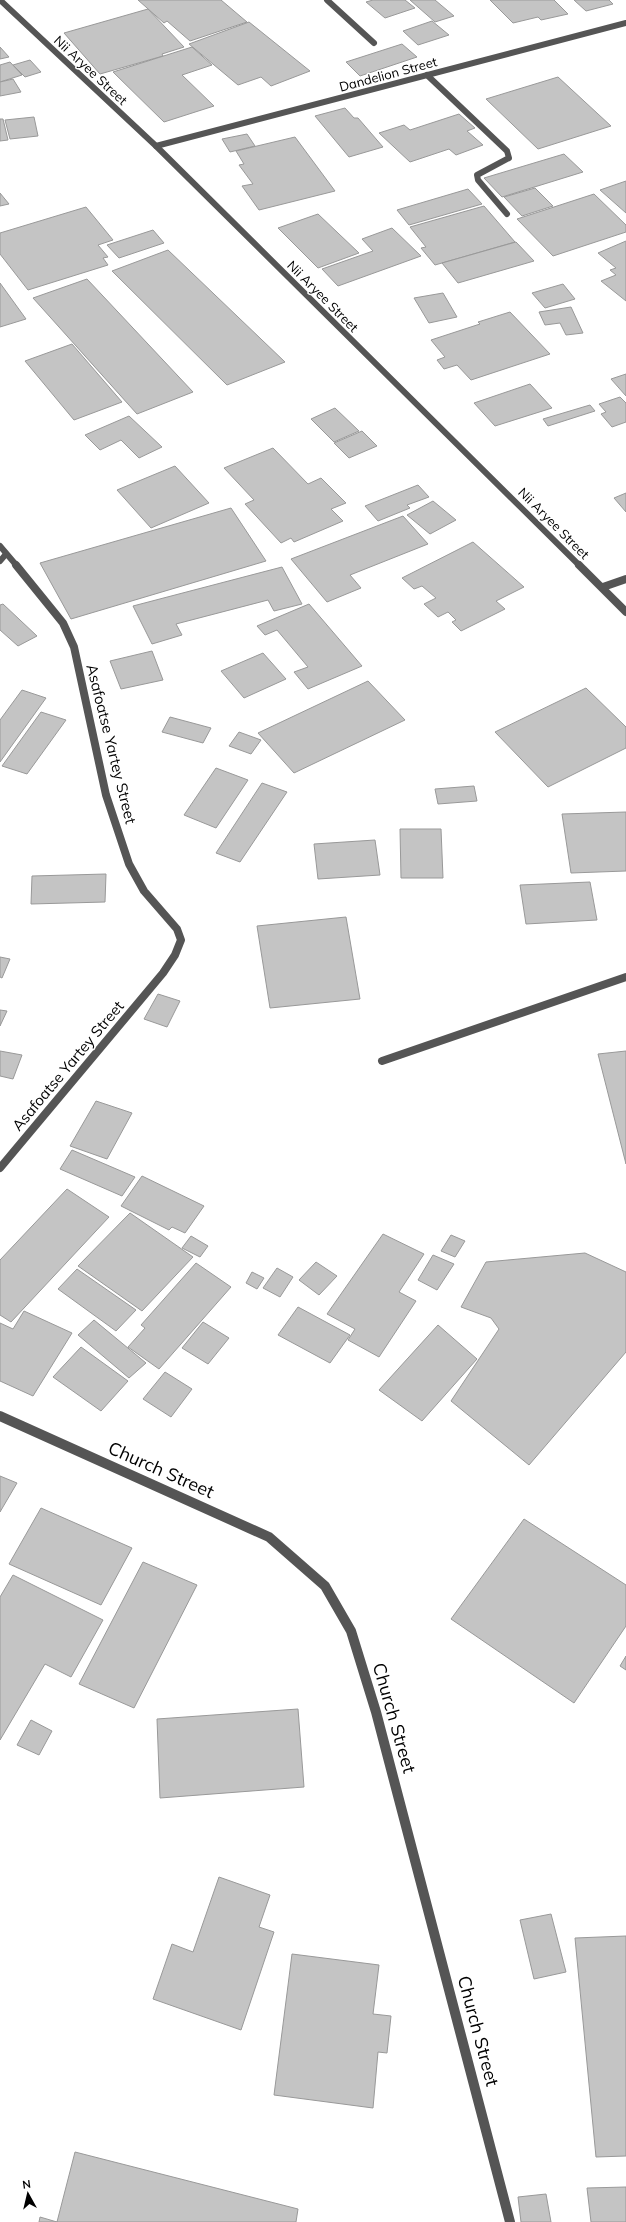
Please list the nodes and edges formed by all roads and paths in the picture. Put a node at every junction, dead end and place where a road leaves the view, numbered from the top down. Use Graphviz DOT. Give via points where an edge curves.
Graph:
graph roads {
  1 [pos="0,0"];
  2 [pos="327,0"];
  3 [pos="626,23"];
  4 [pos="374,43"];
  5 [pos="427,75"];
  6 [pos="156,146"];
  7 [pos="507,214"];
  8 [pos="0,546"];
  9 [pos="6,554"];
  10 [pos="0,561"];
  11 [pos="626,579"];
  12 [pos="603,587"];
  13 [pos="626,612"];
  14 [pos="626,977"];
  15 [pos="382,1061"];
  16 [pos="0,1168"];
  17 [pos="0,1416"];
  18 [pos="510,2222"];
  1 -- 6 [label="street, Nii Aryee Street"];
  2 -- 4 [label="street"];
  3 -- 5 [label="street, Dandelion Street"];
  5 -- 6 [label="street, Dandelion Street"];
  5 -- 7 [label="street" via="506,151 509,158 477,175 478,180"];
  6 -- 12 [label="street, Nii Aryee Street"];
  8 -- 9 [label="street"];
  9 -- 10 [label="street"];
  9 -- 16 [label="street, Asafoatse Yartey Street" via="66,629 77,659 106,794 129,864 144,891 177,929 181,940 176,955 163,972"];
  11 -- 12 [label="street"];
  12 -- 13 [label="street, Nii Aryee Street"];
  14 -- 15 [label="street"];
  17 -- 18 [label="street, Church Street" via="269,1537 325,1586 351,1631 376,1712"];
}
